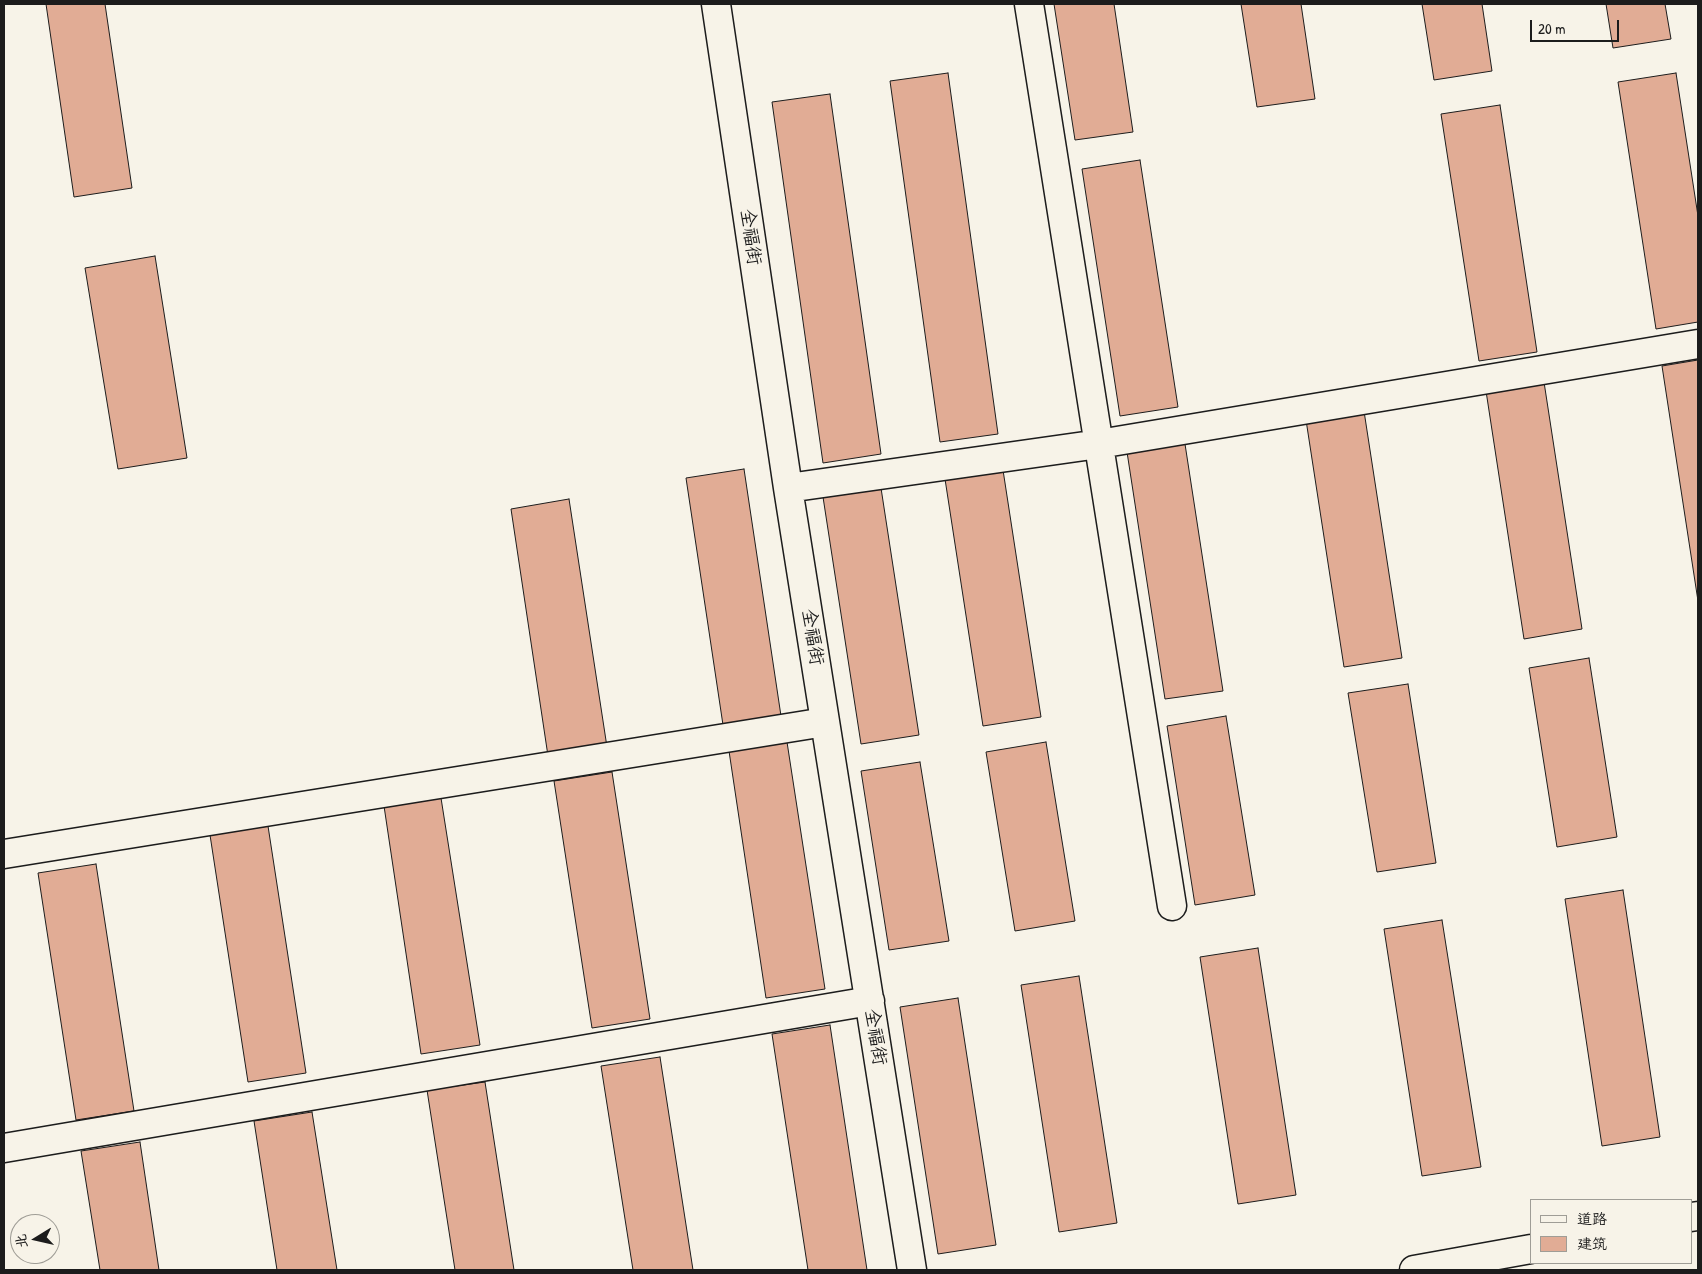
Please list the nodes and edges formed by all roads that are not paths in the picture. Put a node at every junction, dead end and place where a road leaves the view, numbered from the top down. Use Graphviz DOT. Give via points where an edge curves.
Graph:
graph roads {
  1 [pos="716,4"];
  2 [pos="1029,4"];
  3 [pos="1698,344"];
  4 [pos="1099,444"];
  5 [pos="788,488"];
  6 [pos="825,722"];
  7 [pos="4,854"];
  8 [pos="1172,906"];
  9 [pos="870,1001"];
  10 [pos="4,1148"];
  11 [pos="1530,1248"];
  12 [pos="912,1270"];
  13 [pos="1414,1270"];
  1 -- 5 [label="street, 全福街"];
  2 -- 4 [label="street"];
  3 -- 4 [label="street"];
  4 -- 5 [label="street"];
  4 -- 8 [label="street"];
  5 -- 6 [label="street, 全福街"];
  6 -- 7 [label="street"];
  6 -- 9 [label="street, 全福街"];
  9 -- 10 [label="street"];
  9 -- 12 [label="street, 全福街"];
  11 -- 13 [label="street"];
}
